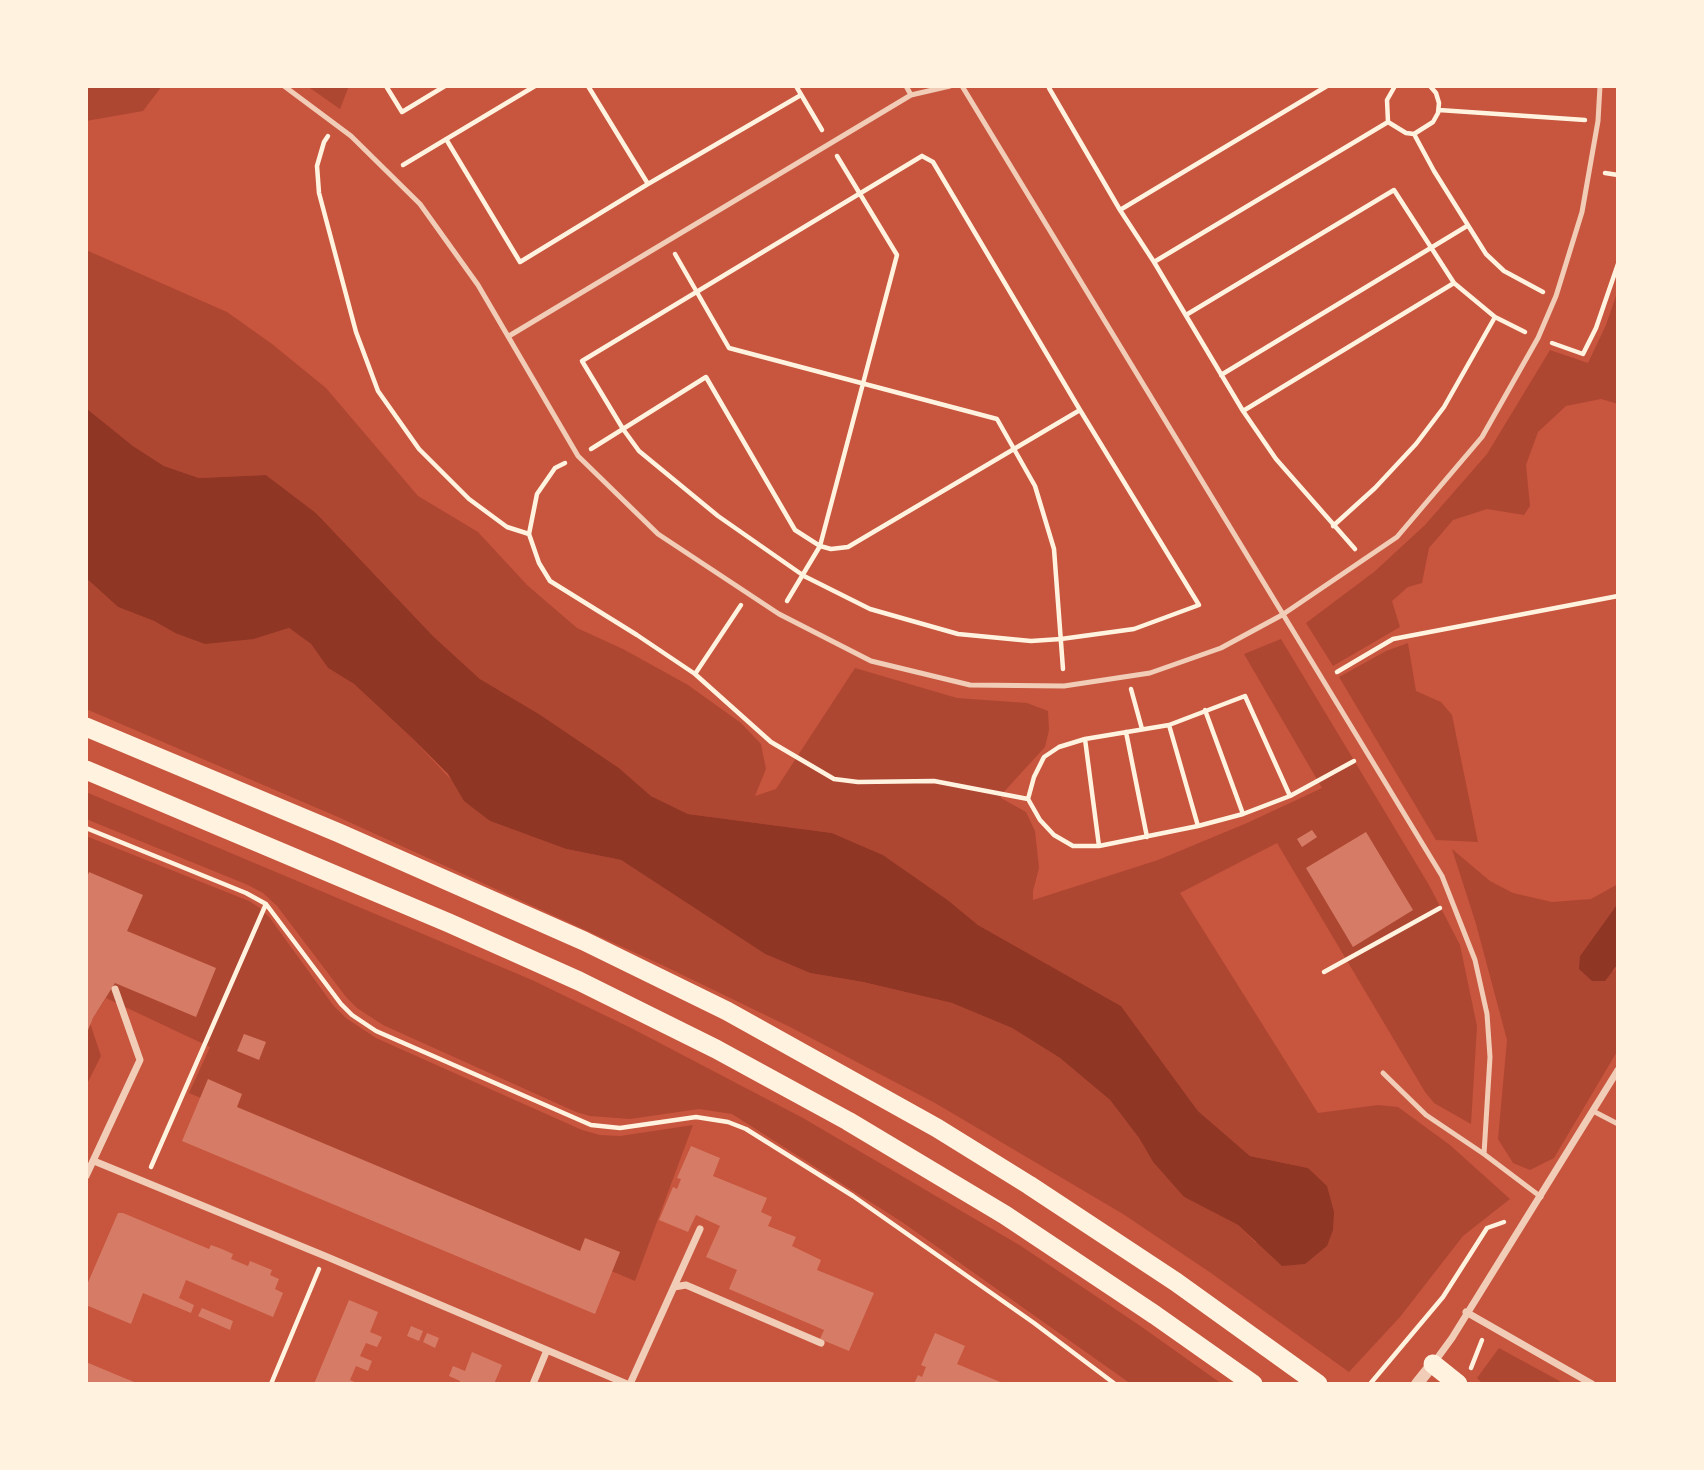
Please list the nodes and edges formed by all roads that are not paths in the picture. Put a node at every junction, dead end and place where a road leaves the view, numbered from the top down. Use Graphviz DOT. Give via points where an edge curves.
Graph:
graph roads {
  1 [pos="284,86"];
  2 [pos="906,86"];
  3 [pos="950,86"];
  4 [pos="962,86"];
  5 [pos="1600,86"];
  6 [pos="911,95"];
  7 [pos="509,336"];
  8 [pos="1282,615"];
  9 [pos="86,727"];
  10 [pos="86,769"];
  11 [pos="115,989"];
  12 [pos="1618,1070"];
  13 [pos="1383,1073"];
  14 [pos="1593,1111"];
  15 [pos="1618,1124"];
  16 [pos="1484,1154"];
  17 [pos="93,1161"];
  18 [pos="86,1176"];
  19 [pos="1541,1197"];
  20 [pos="700,1229"];
  21 [pos="674,1287"];
  22 [pos="1466,1312"];
  23 [pos="821,1343"];
  24 [pos="547,1350"];
  25 [pos="1433,1364"];
  26 [pos="1464,1378"];
  27 [pos="1316,1383"];
  28 [pos="533,1384"];
  29 [pos="629,1384"];
  30 [pos="1253,1384"];
  31 [pos="1417,1384"];
  32 [pos="1592,1384"];
  1 -- 7 [label="lane" via="337,125 420,204"];
  2 -- 6 [label="lane"];
  3 -- 6 [label="lane"];
  4 -- 8 [label="lane"];
  5 -- 8 [label="lane" via="1582,212 1556,296 1538,338 1482,437 1397,537"];
  6 -- 7 [label="lane"];
  7 -- 8 [label="lane" via="578,456 658,534 779,614 871,661 970,685 1063,687 1150,674 1222,648"];
  8 -- 16 [label="lane" via="1453,901 1475,960 1487,1014 1490,1057"];
  9 -- 27 [label="highway" via="584,941 727,1011 1029,1185 1166,1274"];
  10 -- 30 [label="highway" via="461,928 716,1049 1005,1215"];
  11 -- 17 [label="street" via="140,1060"];
  12 -- 14 [label="street"];
  13 -- 16 [label="lane" via="1426,1115"];
  14 -- 15 [label="lane"];
  14 -- 19 [label="street"];
  16 -- 19 [label="lane"];
  17 -- 18 [label="street"];
  17 -- 24 [label="street"];
  19 -- 22 [label="street"];
  20 -- 21 [label="street"];
  21 -- 23 [label="street" via="686,1285"];
  21 -- 29 [label="street"];
  22 -- 25 [label="street"];
  22 -- 32 [label="street"];
  24 -- 28 [label="street"];
  24 -- 29 [label="street"];
  25 -- 26 [label="highway"];
  25 -- 31 [label="street"];
}
